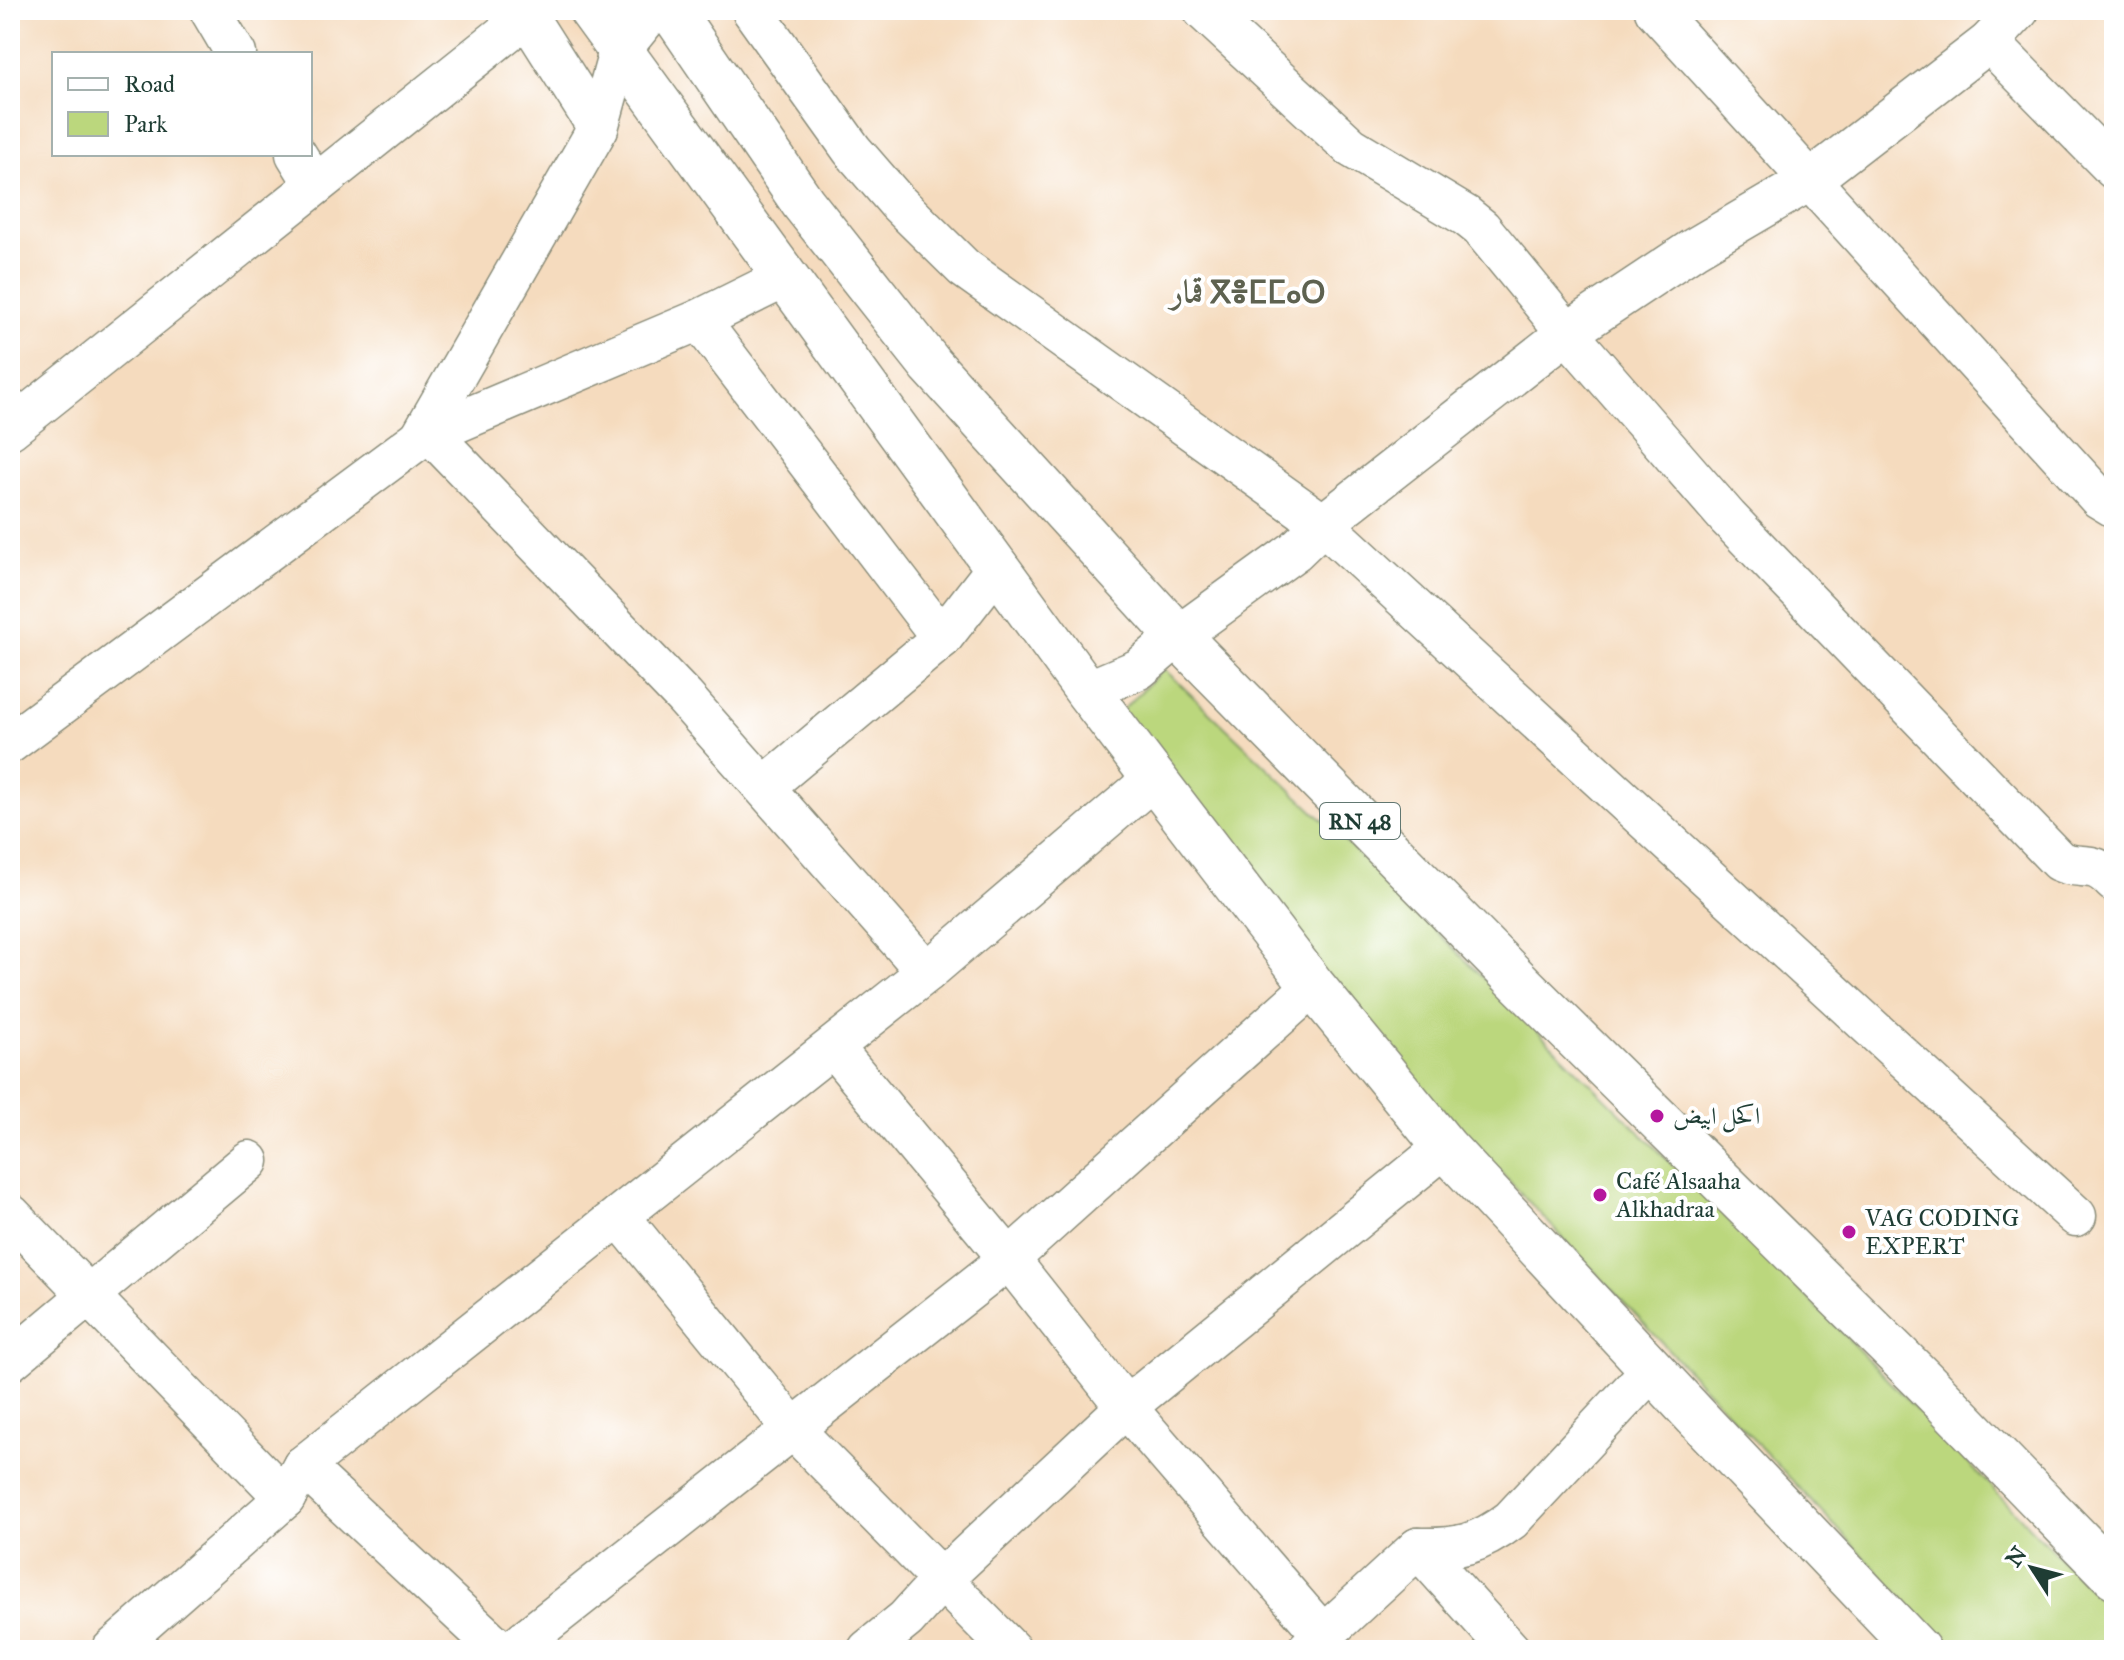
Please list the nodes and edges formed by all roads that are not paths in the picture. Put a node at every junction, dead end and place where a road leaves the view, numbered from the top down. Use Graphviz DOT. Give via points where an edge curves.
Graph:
graph roads {
  1 [pos="210,10"];
  2 [pos="591,10"];
  3 [pos="653,10"];
  4 [pos="671,10"];
  5 [pos="752,10"];
  6 [pos="1203,10"];
  7 [pos="1655,10"];
  8 [pos="2019,10"];
  9 [pos="525,13"];
  10 [pos="1989,42"];
  11 [pos="235,52"];
  12 [pos="619,52"];
  13 [pos="598,128"];
  14 [pos="2114,169"];
  15 [pos="305,170"];
  16 [pos="1809,181"];
  17 [pos="786,277"];
  18 [pos="699,320"];
  19 [pos="1567,333"];
  20 [pos="10,429"];
  21 [pos="426,436"];
  22 [pos="2114,507"];
  23 [pos="1323,524"];
  24 [pos="998,566"];
  25 [pos="1178,636"];
  26 [pos="942,638"];
  27 [pos="1087,691"];
  28 [pos="10,743"];
  29 [pos="1153,779"];
  30 [pos="764,787"];
  31 [pos="2114,882"];
  32 [pos="927,972"];
  33 [pos="1313,986"];
  34 [pos="833,1047"];
  35 [pos="1445,1147"];
  36 [pos="249,1161"];
  37 [pos="10,1214"];
  38 [pos="619,1216"];
  39 [pos="2076,1216"];
  40 [pos="1009,1259"];
  41 [pos="87,1296"];
  42 [pos="10,1361"];
  43 [pos="1652,1369"];
  44 [pos="1126,1407"];
  45 [pos="794,1430"];
  46 [pos="294,1482"];
  47 [pos="1418,1548"];
  48 [pos="2114,1576"];
  49 [pos="942,1579"];
  50 [pos="1315,1643"];
  51 [pos="112,1650"];
  52 [pos="500,1650"];
  53 [pos="512,1650"];
  54 [pos="868,1650"];
  55 [pos="1011,1650"];
  56 [pos="1510,1650"];
  57 [pos="1918,1650"];
  1 -- 11 [label="street"];
  2 -- 12 [label="highway"];
  3 -- 12 [label="street"];
  4 -- 25 [label="highway, RN 48" via="803,203 931,365"];
  5 -- 23 [label="street" via="852,150 964,268"];
  6 -- 19 [label="street" via="1351,147 1481,228"];
  7 -- 16 [label="street"];
  8 -- 10 [label="street"];
  9 -- 13 [label="street"];
  9 -- 15 [label="street"];
  10 -- 14 [label="street"];
  10 -- 16 [label="street"];
  12 -- 13 [label="street"];
  12 -- 17 [label="highway"];
  13 -- 21 [label="street"];
  15 -- 20 [label="street"];
  16 -- 19 [label="street" via="1693,249"];
  16 -- 22 [label="street" via="2099,498"];
  17 -- 18 [label="street"];
  17 -- 24 [label="highway"];
  18 -- 21 [label="street"];
  18 -- 26 [label="street"];
  19 -- 23 [label="street"];
  19 -- 31 [label="street" via="1728,518 2059,861 2102,869"];
  21 -- 28 [label="street"];
  21 -- 30 [label="street" via="684,697"];
  23 -- 25 [label="street" via="1295,551"];
  23 -- 39 [label="street"];
  24 -- 26 [label="street"];
  24 -- 27 [label="highway"];
  25 -- 27 [label="street" via="1139,669"];
  25 -- 48 [label="highway, RN 48"];
  26 -- 30 [label="street"];
  27 -- 29 [label="highway"];
  29 -- 32 [label="street"];
  29 -- 33 [label="highway"];
  30 -- 32 [label="street"];
  32 -- 34 [label="street"];
  33 -- 35 [label="highway"];
  33 -- 40 [label="street"];
  34 -- 38 [label="street"];
  34 -- 40 [label="street"];
  35 -- 43 [label="highway"];
  35 -- 44 [label="street"];
  36 -- 41 [label="street"];
  37 -- 41 [label="street"];
  38 -- 45 [label="street"];
  38 -- 46 [label="street"];
  40 -- 44 [label="street"];
  40 -- 45 [label="street"];
  41 -- 42 [label="street"];
  41 -- 46 [label="street"];
  43 -- 47 [label="street" via="1489,1537 1468,1546"];
  43 -- 57 [label="highway"];
  44 -- 49 [label="street"];
  44 -- 50 [label="street"];
  45 -- 49 [label="street"];
  45 -- 53 [label="street"];
  46 -- 51 [label="street"];
  46 -- 52 [label="street"];
  47 -- 50 [label="street"];
  47 -- 56 [label="street"];
  49 -- 54 [label="street"];
  49 -- 55 [label="street"];
}
